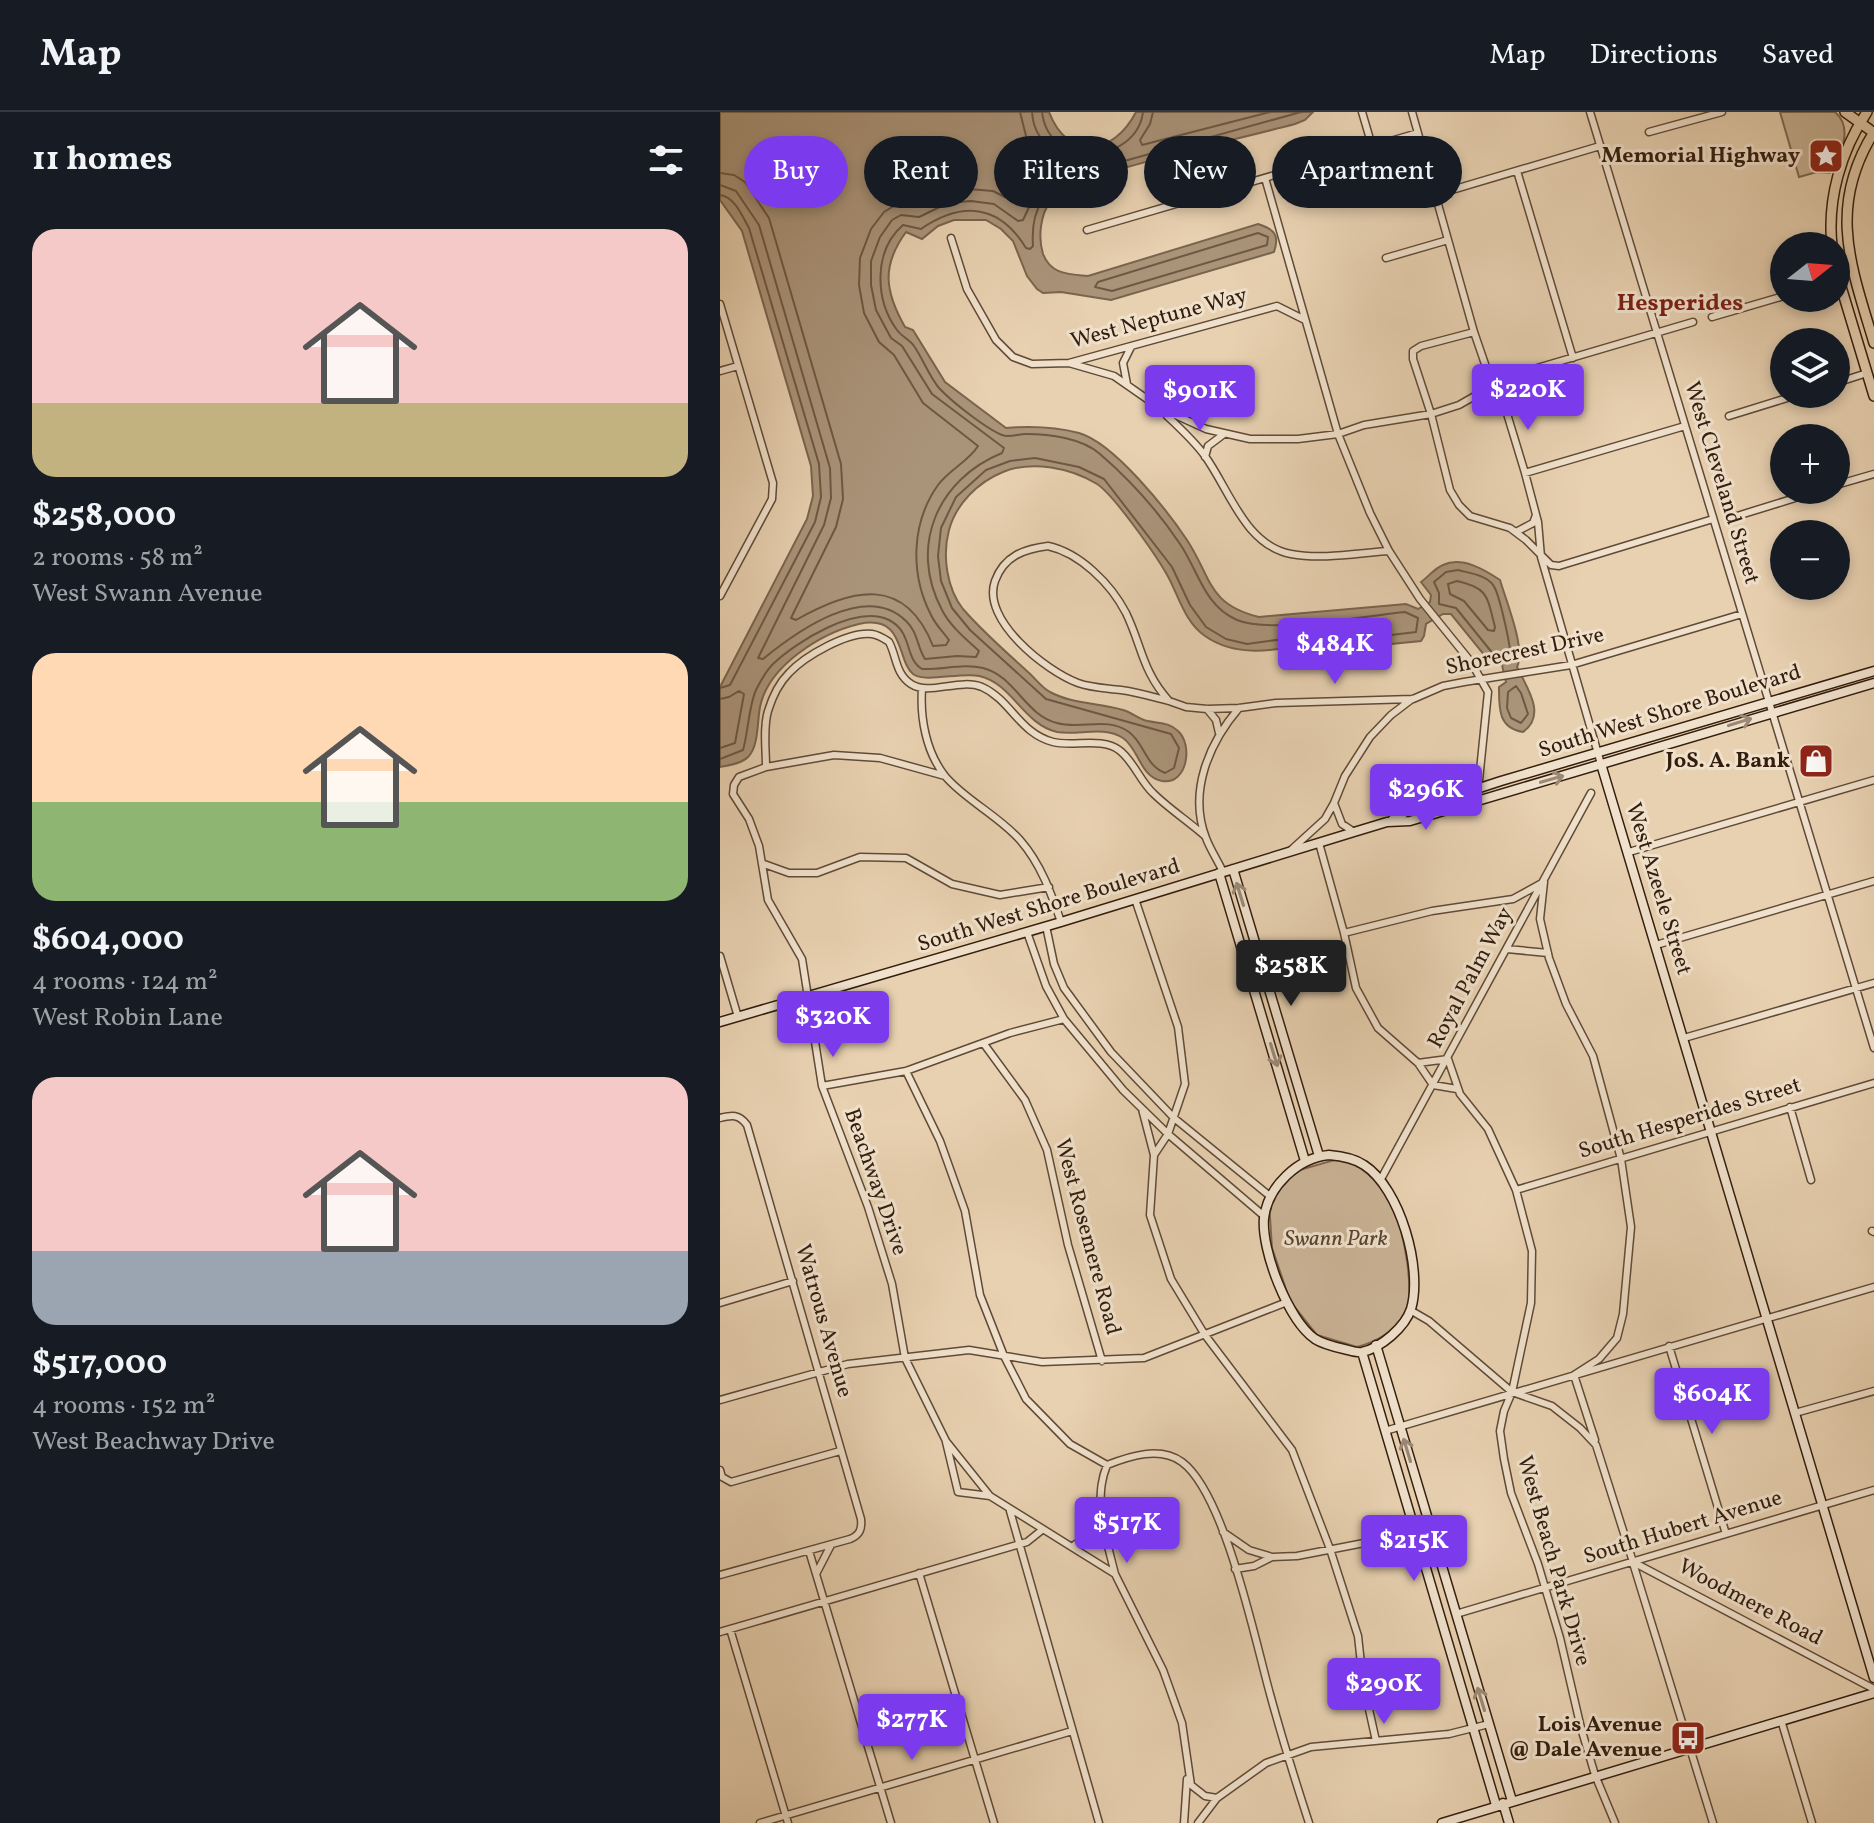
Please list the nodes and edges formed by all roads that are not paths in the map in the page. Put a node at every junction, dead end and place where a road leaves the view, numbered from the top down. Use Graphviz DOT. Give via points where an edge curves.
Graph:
graph roads {
  1 [pos="1362,112"];
  2 [pos="1412,112"];
  3 [pos="1590,112"];
  4 [pos="1722,112"];
  5 [pos="1845,112"];
  6 [pos="1868,112"];
  7 [pos="1712,113"];
  8 [pos="1874,117"];
  9 [pos="1860,123"];
  10 [pos="1649,132"];
  11 [pos="1874,132"];
  12 [pos="1418,133"];
  13 [pos="1369,136"];
  14 [pos="1407,136"];
  15 [pos="1419,136"];
  16 [pos="1600,146"];
  17 [pos="1517,171"];
  18 [pos="1272,176"];
  19 [pos="1265,178"];
  20 [pos="1837,179"];
  21 [pos="1462,187"];
  22 [pos="1439,208"];
  23 [pos="1846,216"];
  24 [pos="1087,230"];
  25 [pos="1832,232"];
  26 [pos="951,238"];
  27 [pos="1448,240"];
  28 [pos="1386,258"];
  29 [pos="1850,288"];
  30 [pos="1860,296"];
  31 [pos="1770,300"];
  32 [pos="720,304"];
  33 [pos="1850,312"];
  34 [pos="1712,317"];
  35 [pos="1305,320"];
  36 [pos="1693,322"];
  37 [pos="1474,332"];
  38 [pos="1657,333"];
  39 [pos="1874,343"];
  40 [pos="1131,347"];
  41 [pos="1573,358"];
  42 [pos="1069,363"];
  43 [pos="738,366"];
  44 [pos="720,371"];
  45 [pos="1871,372"];
  46 [pos="1850,379"];
  47 [pos="1127,384"];
  48 [pos="1498,384"];
  49 [pos="1874,396"];
  50 [pos="1770,403"];
  51 [pos="1160,408"];
  52 [pos="1431,414"];
  53 [pos="1729,416"];
  54 [pos="1685,426"];
  55 [pos="1224,434"];
  56 [pos="1338,434"];
  57 [pos="1205,457"];
  58 [pos="1525,473"];
  59 [pos="1874,474"];
  60 [pos="1850,481"];
  61 [pos="1776,504"];
  62 [pos="1536,515"];
  63 [pos="1737,516"];
  64 [pos="1713,519"];
  65 [pos="1516,533"];
  66 [pos="1389,551"];
  67 [pos="1541,557"];
  68 [pos="720,596"];
  69 [pos="1742,614"];
  70 [pos="1571,665"];
  71 [pos="1874,671"];
  72 [pos="1482,680"];
  73 [pos="1874,683"];
  74 [pos="922,689"];
  75 [pos="1413,699"];
  76 [pos="1169,701"];
  77 [pos="1769,701"];
  78 [pos="1239,708"];
  79 [pos="1207,709"];
  80 [pos="1772,712"];
  81 [pos="1219,733"];
  82 [pos="1598,752"];
  83 [pos="1601,764"];
  84 [pos="766,767"];
  85 [pos="945,776"];
  86 [pos="1874,780"];
  87 [pos="1479,788"];
  88 [pos="1591,793"];
  89 [pos="1477,800"];
  90 [pos="1799,801"];
  91 [pos="1334,803"];
  92 [pos="1387,822"];
  93 [pos="1354,832"];
  94 [pos="1205,836"];
  95 [pos="1319,843"];
  96 [pos="1629,852"];
  97 [pos="1289,853"];
  98 [pos="764,864"];
  99 [pos="1225,871"];
  100 [pos="1874,881"];
  101 [pos="1544,882"];
  102 [pos="1049,887"];
  103 [pos="1828,895"];
  104 [pos="1135,899"];
  105 [pos="1061,922"];
  106 [pos="1046,926"];
  107 [pos="1027,932"];
  108 [pos="1344,933"];
  109 [pos="1656,945"];
  110 [pos="1507,949"];
  111 [pos="1548,953"];
  112 [pos="720,956"];
  113 [pos="1874,983"];
  114 [pos="1856,988"];
  115 [pos="807,996"];
  116 [pos="738,1017"];
  117 [pos="1064,1019"];
  118 [pos="720,1022"];
  119 [pos="1684,1038"];
  120 [pos="984,1044"];
  121 [pos="1874,1048"];
  122 [pos="1448,1059"];
  123 [pos="1418,1063"];
  124 [pos="906,1071"];
  125 [pos="1874,1083"];
  126 [pos="1433,1085"];
  127 [pos="822,1086"];
  128 [pos="1457,1089"];
  129 [pos="1790,1107"];
  130 [pos="1142,1109"];
  131 [pos="720,1118"];
  132 [pos="1174,1118"];
  133 [pos="1711,1130"];
  134 [pos="1168,1134"];
  135 [pos="1154,1155"];
  136 [pos="1319,1156"];
  137 [pos="1621,1159"];
  138 [pos="1305,1161"];
  139 [pos="1381,1179"];
  140 [pos="1811,1180"];
  141 [pos="1516,1190"];
  142 [pos="1272,1198"];
  143 [pos="1264,1216"];
  144 [pos="793,1281"];
  145 [pos="1874,1287"];
  146 [pos="1287,1302"];
  147 [pos="720,1303"];
  148 [pos="1410,1310"];
  149 [pos="1767,1317"];
  150 [pos="1205,1335"];
  151 [pos="1376,1345"];
  152 [pos="1669,1346"];
  153 [pos="1362,1352"];
  154 [pos="1004,1356"];
  155 [pos="905,1358"];
  156 [pos="1102,1361"];
  157 [pos="819,1371"];
  158 [pos="1574,1375"];
  159 [pos="1874,1391"];
  160 [pos="1512,1392"];
  161 [pos="720,1400"];
  162 [pos="1795,1413"];
  163 [pos="1400,1426"];
  164 [pos="1385,1431"];
  165 [pos="946,1441"];
  166 [pos="1596,1445"];
  167 [pos="840,1451"];
  168 [pos="1107,1465"];
  169 [pos="720,1470"];
  170 [pos="1874,1490"];
  171 [pos="990,1496"];
  172 [pos="1823,1505"];
  173 [pos="1009,1509"];
  174 [pos="1100,1516"];
  175 [pos="1042,1530"];
  176 [pos="1431,1530"];
  177 [pos="1223,1532"];
  178 [pos="1416,1533"];
  179 [pos="1726,1534"];
  180 [pos="831,1544"];
  181 [pos="1019,1544"];
  182 [pos="1073,1546"];
  183 [pos="1330,1549"];
  184 [pos="809,1551"];
  185 [pos="1272,1557"];
  186 [pos="1633,1562"];
  187 [pos="1235,1569"];
  188 [pos="919,1573"];
  189 [pos="816,1574"];
  190 [pos="1115,1574"];
  191 [pos="720,1575"];
  192 [pos="1545,1587"];
  193 [pos="824,1601"];
  194 [pos="1456,1614"];
  195 [pos="730,1629"];
  196 [pos="720,1632"];
  197 [pos="1874,1678"];
  198 [pos="1874,1691"];
  199 [pos="1781,1720"];
  200 [pos="1489,1724"];
  201 [pos="1474,1729"];
  202 [pos="1072,1731"];
  203 [pos="1376,1741"];
  204 [pos="1689,1747"];
  205 [pos="1286,1754"];
  206 [pos="975,1759"];
  207 [pos="1187,1767"];
  208 [pos="1595,1775"];
  209 [pos="880,1787"];
  210 [pos="1217,1798"];
  211 [pos="1504,1803"];
  212 [pos="787,1819"];
  213 [pos="760,1823"];
  214 [pos="891,1823"];
  215 [pos="994,1823"];
  216 [pos="1099,1823"];
  217 [pos="1184,1823"];
  218 [pos="1198,1823"];
  219 [pos="1309,1823"];
  220 [pos="1442,1823"];
  221 [pos="1509,1823"];
  222 [pos="1615,1823"];
  223 [pos="1713,1823"];
  224 [pos="1812,1823"];
  1 -- 13 [label="street"];
  2 -- 12 [label="street, West Azeele Street"];
  3 -- 16 [label="street, West Cleveland Street"];
  4 -- 7 [label="street"];
  5 -- 9 [label="main road"];
  6 -- 8 [label="main road"];
  6 -- 9 [label="main road"];
  7 -- 10 [label="street"];
  9 -- 11 [label="main road"];
  9 -- 20 [label="main road"];
  11 -- 23 [label="main road" via="1853,174"];
  12 -- 14 [label="street"];
  12 -- 15 [label="street, West Azeele Street"];
  16 -- 17 [label="street"];
  16 -- 38 [label="street, West Cleveland Street"];
  17 -- 21 [label="street"];
  17 -- 41 [label="street"];
  18 -- 19 [label="street"];
  19 -- 24 [label="street"];
  19 -- 35 [label="street"];
  20 -- 23 [label="main road"];
  20 -- 25 [label="main road"];
  22 -- 27 [label="street, West Azeele Street"];
  23 -- 30 [label="main road" via="1847,248"];
  26 -- 42 [label="street, West Neptune Way" via="967,289 996,340 1013,357 1032,364"];
  27 -- 28 [label="street"];
  27 -- 37 [label="street, West Azeele Street"];
  29 -- 30 [label="main road"];
  30 -- 39 [label="main road"];
  31 -- 34 [label="street"];
  32 -- 43 [label="street"];
  33 -- 45 [label="main road"];
  35 -- 40 [label="street, West Neptune Way" via="1277,306"];
  35 -- 56 [label="street"];
  36 -- 38 [label="street"];
  37 -- 48 [label="street, West Azeele Street"];
  37 -- 52 [label="street" via="1413,351"];
  38 -- 41 [label="street"];
  38 -- 54 [label="street, West Cleveland Street"];
  40 -- 42 [label="street, West Neptune Way"];
  40 -- 47 [label="street" via="1123,363"];
  41 -- 48 [label="street"];
  42 -- 47 [label="street"];
  43 -- 44 [label="street"];
  43 -- 68 [label="street" via="773,483 772,499"];
  45 -- 46 [label="street"];
  45 -- 49 [label="main road"];
  47 -- 51 [label="street"];
  48 -- 52 [label="street"];
  48 -- 58 [label="street, West Azeele Street"];
  50 -- 53 [label="street"];
  51 -- 55 [label="street"];
  51 -- 57 [label="street"];
  52 -- 56 [label="street"];
  52 -- 65 [label="street" via="1450,490 1459,505 1470,516"];
  54 -- 58 [label="street"];
  54 -- 64 [label="street, West Cleveland Street"];
  55 -- 56 [label="street" via="1274,440"];
  55 -- 57 [label="street" via="1208,446"];
  56 -- 66 [label="street"];
  57 -- 66 [label="street" via="1247,525 1274,550 1294,555"];
  58 -- 62 [label="street, West Azeele Street"];
  59 -- 60 [label="street"];
  61 -- 63 [label="street"];
  62 -- 65 [label="street"];
  62 -- 67 [label="street, West Azeele Street"];
  64 -- 67 [label="street" via="1559,566"];
  64 -- 69 [label="street, West Cleveland Street"];
  65 -- 67 [label="street"];
  66 -- 72 [label="street"];
  67 -- 70 [label="street, West Azeele Street"];
  69 -- 70 [label="street, Shorecrest Drive"];
  69 -- 77 [label="street, West Cleveland Street"];
  70 -- 72 [label="street, Shorecrest Drive"];
  70 -- 82 [label="street, West Azeele Street"];
  71 -- 77 [label="street, South West Shore Boulevard"];
  72 -- 75 [label="street, Shorecrest Drive" via="1443,686"];
  72 -- 87 [label="street" via="1488,708"];
  73 -- 80 [label="street, South West Shore Boulevard"];
  74 -- 84 [label="street" via="902,676 889,642 879,635 859,634 828,646 787,674 777,690 765,722"];
  74 -- 85 [label="street" via="923,725"];
  74 -- 94 [label="street" via="966,683 980,687 1041,738 1119,749 1155,796"];
  75 -- 78 [label="street, Shorecrest Drive"];
  75 -- 91 [label="street" via="1370,737"];
  76 -- 76 [label="street, Shorecrest Drive" via="1146,668 1125,610 1085,562 1048,546 1004,563 992,591 998,616 1040,660 1091,687"];
  76 -- 79 [label="street, Shorecrest Drive"];
  77 -- 80 [label="street, West Cleveland Street"];
  77 -- 82 [label="street, South West Shore Boulevard"];
  78 -- 79 [label="street, Shorecrest Drive"];
  78 -- 81 [label="street"];
  79 -- 81 [label="street"];
  83 -- 80 [label="street, South West Shore Boulevard, one-way"];
  80 -- 90 [label="street, West Cleveland Street"];
  81 -- 94 [label="street" via="1202,778"];
  82 -- 83 [label="street, West Azeele Street"];
  82 -- 87 [label="street, South West Shore Boulevard"];
  89 -- 83 [label="street, South West Shore Boulevard, one-way"];
  83 -- 96 [label="street, West Azeele Street"];
  84 -- 85 [label="street" via="834,755 880,758"];
  84 -- 98 [label="street, Beachway Drive" via="739,777 733,794 749,819"];
  85 -- 102 [label="street" via="1019,839"];
  86 -- 90 [label="street"];
  87 -- 89 [label="street"];
  87 -- 92 [label="street, South West Shore Boulevard"];
  88 -- 101 [label="street, Royal Palm Way"];
  89 -- 92 [label="street, South West Shore Boulevard" via="1410,821"];
  90 -- 96 [label="street"];
  90 -- 103 [label="street, West Cleveland Street"];
  91 -- 93 [label="street" via="1342,824"];
  91 -- 97 [label="street" via="1325,819"];
  92 -- 93 [label="street, South West Shore Boulevard"];
  93 -- 95 [label="street, South West Shore Boulevard"];
  94 -- 99 [label="street"];
  95 -- 97 [label="street, South West Shore Boulevard"];
  95 -- 108 [label="street"];
  96 -- 109 [label="street, West Azeele Street"];
  97 -- 99 [label="street, South West Shore Boulevard"];
  98 -- 102 [label="street" via="789,873 817,873 860,857 906,858 952,884 1000,895"];
  98 -- 115 [label="street, Beachway Drive" via="768,900 802,959"];
  99 -- 104 [label="street, South West Shore Boulevard"];
  136 -- 99 [label="street, one-way"];
  99 -- 138 [label="street, one-way"];
  100 -- 103 [label="street"];
  101 -- 108 [label="street" via="1513,899 1432,911"];
  101 -- 110 [label="street, Royal Palm Way"];
  101 -- 111 [label="street" via="1540,919"];
  102 -- 105 [label="street"];
  103 -- 109 [label="street"];
  103 -- 114 [label="street, West Cleveland Street"];
  104 -- 105 [label="street, South West Shore Boulevard"];
  104 -- 132 [label="street" via="1178,1027 1185,1084"];
  105 -- 106 [label="street, South West Shore Boulevard"];
  106 -- 107 [label="street, South West Shore Boulevard"];
  106 -- 132 [label="street" via="1064,988 1111,1052"];
  107 -- 115 [label="street, South West Shore Boulevard"];
  107 -- 117 [label="street"];
  108 -- 123 [label="street" via="1364,1006 1378,1028"];
  109 -- 119 [label="street, West Azeele Street"];
  110 -- 111 [label="street"];
  110 -- 122 [label="street, Royal Palm Way"];
  111 -- 137 [label="street" via="1593,1056"];
  112 -- 116 [label="street"];
  113 -- 114 [label="street"];
  114 -- 119 [label="street"];
  114 -- 121 [label="street, West Cleveland Street"];
  115 -- 116 [label="street, South West Shore Boulevard"];
  115 -- 127 [label="street, Beachway Drive"];
  116 -- 118 [label="street, South West Shore Boulevard"];
  117 -- 120 [label="street"];
  117 -- 130 [label="street"];
  119 -- 133 [label="street, West Azeele Street"];
  120 -- 124 [label="street"];
  120 -- 156 [label="street, West Rosemere Road" via="1025,1100 1047,1150"];
  122 -- 123 [label="street"];
  122 -- 126 [label="street, Royal Palm Way"];
  122 -- 128 [label="street, West Beach Park Drive"];
  123 -- 126 [label="street"];
  124 -- 127 [label="street"];
  124 -- 154 [label="street" via="940,1141 965,1211 980,1295"];
  125 -- 129 [label="street, South Hesperides Street"];
  126 -- 128 [label="street"];
  126 -- 139 [label="street, Royal Palm Way"];
  127 -- 155 [label="street, Beachway Drive" via="892,1284"];
  128 -- 141 [label="street, West Beach Park Drive" via="1488,1129"];
  129 -- 133 [label="street, South Hesperides Street"];
  129 -- 140 [label="street"];
  130 -- 134 [label="street"];
  130 -- 135 [label="street"];
  131 -- 144 [label="street, Watrous Avenue" via="738,1116 747,1125"];
  132 -- 134 [label="street"];
  132 -- 142 [label="street"];
  133 -- 137 [label="street, South Hesperides Street"];
  133 -- 149 [label="street, West Azeele Street"];
  134 -- 135 [label="street"];
  134 -- 143 [label="street"];
  135 -- 150 [label="street" via="1150,1215 1171,1279"];
  136 -- 138 [label="street"];
  136 -- 139 [label="street" via="1352,1159"];
  137 -- 141 [label="street, South Hesperides Street"];
  137 -- 158 [label="street" via="1631,1227 1623,1314 1617,1338 1599,1359"];
  138 -- 142 [label="street" via="1277,1185"];
  139 -- 148 [label="street" via="1407,1236 1413,1284"];
  141 -- 160 [label="street, West Beach Park Drive" via="1532,1251 1532,1290"];
  142 -- 143 [label="street"];
  143 -- 146 [label="street" via="1269,1251"];
  144 -- 147 [label="street"];
  144 -- 157 [label="street, Watrous Avenue"];
  145 -- 149 [label="street"];
  146 -- 150 [label="street"];
  146 -- 153 [label="street" via="1315,1338"];
  148 -- 151 [label="street"];
  148 -- 160 [label="street"];
  149 -- 152 [label="street"];
  149 -- 162 [label="street, West Azeele Street"];
  150 -- 156 [label="street" via="1144,1358"];
  150 -- 183 [label="street" via="1292,1450"];
  151 -- 153 [label="street"];
  151 -- 163 [label="street"];
  152 -- 158 [label="street"];
  152 -- 179 [label="street"];
  153 -- 164 [label="street"];
  154 -- 155 [label="street" via="969,1350"];
  154 -- 156 [label="street" via="1042,1362"];
  154 -- 168 [label="street" via="1026,1399 1070,1444"];
  155 -- 157 [label="street"];
  155 -- 165 [label="street, Beachway Drive"];
  157 -- 161 [label="street"];
  157 -- 167 [label="street, Watrous Avenue"];
  158 -- 160 [label="street"];
  158 -- 166 [label="street"];
  159 -- 162 [label="street"];
  160 -- 163 [label="street"];
  160 -- 166 [label="street" via="1552,1406"];
  160 -- 192 [label="street, West Beach Park Drive" via="1500,1431 1504,1459"];
  162 -- 172 [label="street, West Azeele Street"];
  163 -- 164 [label="street"];
  176 -- 163 [label="street, one-way"];
  164 -- 178 [label="street"];
  165 -- 171 [label="street"];
  165 -- 171 [label="street" via="958,1492"];
  166 -- 186 [label="street"];
  167 -- 169 [label="street" via="731,1482"];
  167 -- 180 [label="street, Watrous Avenue" via="862,1528 854,1537"];
  168 -- 174 [label="street" via="1100,1481"];
  168 -- 177 [label="street" via="1135,1454 1168,1455 1184,1463 1207,1492"];
  170 -- 172 [label="street, South Hubert Avenue"];
  171 -- 173 [label="street"];
  172 -- 179 [label="street, South Hubert Avenue"];
  172 -- 197 [label="street, West Azeele Street"];
  173 -- 175 [label="street"];
  173 -- 181 [label="street"];
  174 -- 182 [label="street" via="1093,1531"];
  174 -- 190 [label="street"];
  175 -- 181 [label="street"];
  175 -- 182 [label="street"];
  176 -- 178 [label="street"];
  176 -- 194 [label="street"];
  177 -- 185 [label="street" via="1249,1550"];
  177 -- 187 [label="street"];
  178 -- 183 [label="street"];
  178 -- 201 [label="street"];
  179 -- 186 [label="street, South Hubert Avenue"];
  180 -- 184 [label="street"];
  180 -- 189 [label="street"];
  181 -- 188 [label="street"];
  181 -- 202 [label="street"];
  182 -- 190 [label="street"];
  183 -- 185 [label="street"];
  183 -- 203 [label="street" via="1358,1636"];
  184 -- 189 [label="street"];
  184 -- 191 [label="street"];
  185 -- 187 [label="street"];
  186 -- 192 [label="street, South Hubert Avenue"];
  186 -- 198 [label="street, Woodmere Road"];
  186 -- 204 [label="street"];
  187 -- 205 [label="street"];
  188 -- 193 [label="street"];
  188 -- 206 [label="street"];
  189 -- 193 [label="street"];
  190 -- 207 [label="street" via="1163,1670 1182,1723"];
  192 -- 194 [label="street, South Hubert Avenue"];
  192 -- 208 [label="street, West Beach Park Drive"];
  193 -- 195 [label="street"];
  193 -- 209 [label="street"];
  200 -- 194 [label="street, one-way"];
  195 -- 196 [label="street"];
  195 -- 212 [label="street"];
  198 -- 199 [label="street"];
  199 -- 204 [label="street"];
  199 -- 224 [label="street"];
  200 -- 201 [label="street"];
  200 -- 211 [label="street"];
  201 -- 203 [label="street"];
  201 -- 211 [label="street"];
  202 -- 206 [label="street"];
  202 -- 216 [label="street"];
  203 -- 205 [label="street"];
  204 -- 208 [label="street"];
  204 -- 223 [label="street"];
  205 -- 210 [label="street"];
  205 -- 219 [label="street"];
  206 -- 209 [label="street"];
  206 -- 215 [label="street"];
  207 -- 210 [label="street" via="1197,1792"];
  207 -- 217 [label="street"];
  208 -- 211 [label="street"];
  208 -- 222 [label="street, West Beach Park Drive"];
  209 -- 212 [label="street"];
  209 -- 214 [label="street"];
  210 -- 218 [label="street"];
  211 -- 220 [label="street"];
  211 -- 221 [label="street"];
  212 -- 213 [label="street"];
}
